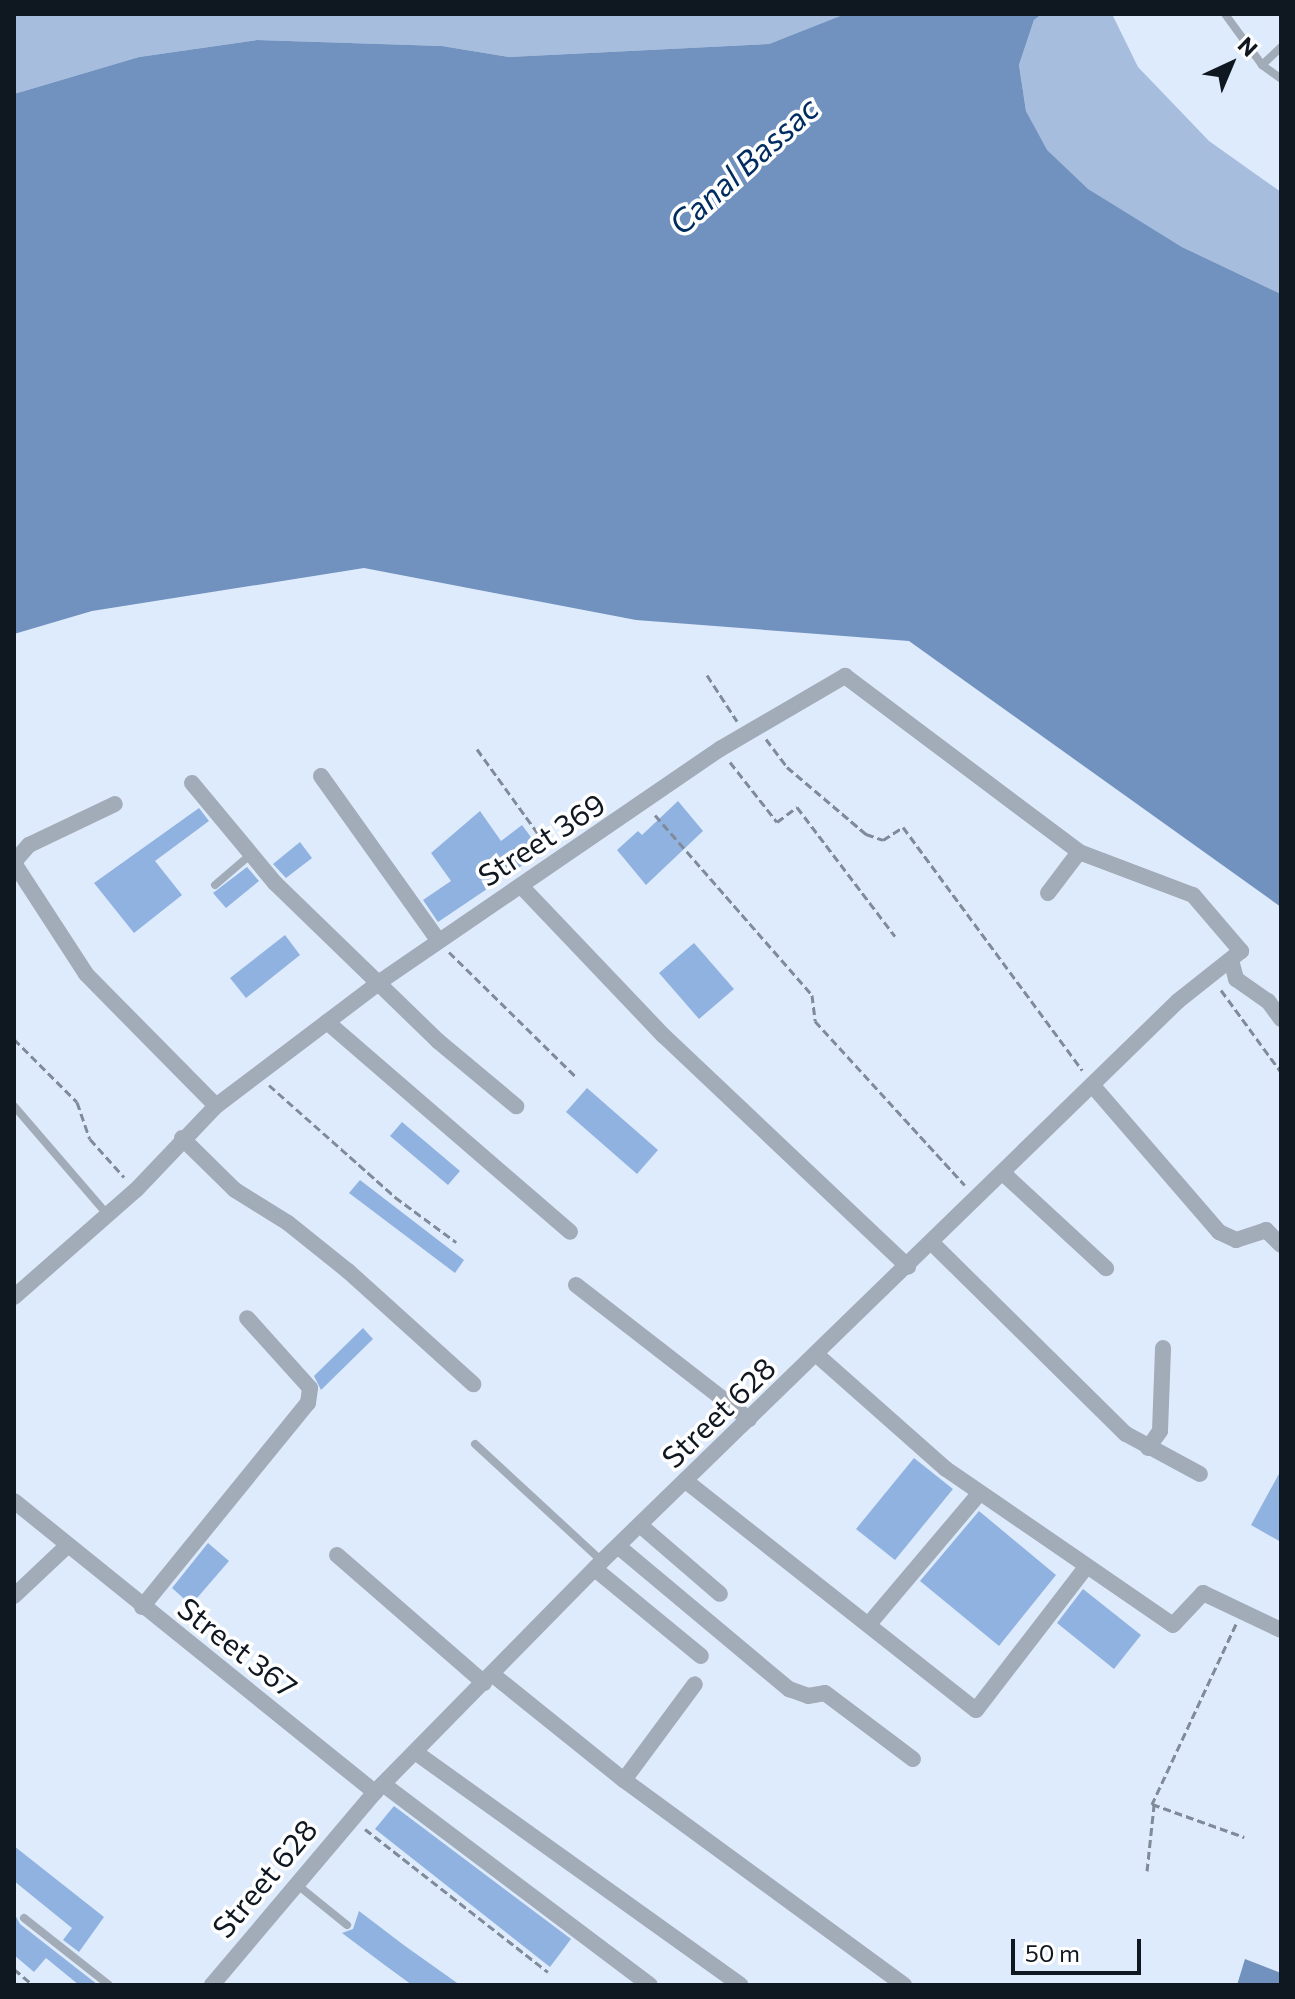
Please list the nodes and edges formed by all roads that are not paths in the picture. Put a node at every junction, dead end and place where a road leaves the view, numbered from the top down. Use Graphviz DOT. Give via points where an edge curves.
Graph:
graph roads {
  1 [pos="1225,14"];
  2 [pos="1281,47"];
  3 [pos="1262,65"];
  4 [pos="1281,79"];
  5 [pos="321,776"];
  6 [pos="192,783"];
  7 [pos="115,804"];
  8 [pos="1079,852"];
  9 [pos="249,856"];
  10 [pos="14,862"];
  11 [pos="215,885"];
  12 [pos="521,886"];
  13 [pos="1048,893"];
  14 [pos="438,940"];
  15 [pos="1231,960"];
  16 [pos="381,981"];
  17 [pos="1281,1019"];
  18 [pos="327,1022"];
  19 [pos="1093,1086"];
  20 [pos="14,1106"];
  21 [pos="216,1106"];
  22 [pos="516,1106"];
  23 [pos="182,1138"];
  24 [pos="1004,1174"];
  25 [pos="108,1215"];
  26 [pos="570,1232"];
  27 [pos="932,1243"];
  28 [pos="1281,1245"];
  29 [pos="908,1267"];
  30 [pos="1106,1268"];
  31 [pos="576,1285"];
  32 [pos="14,1297"];
  33 [pos="247,1318"];
  34 [pos="1163,1348"];
  35 [pos="817,1355"];
  36 [pos="473,1384"];
  37 [pos="749,1419"];
  38 [pos="475,1444"];
  39 [pos="1148,1448"];
  40 [pos="1200,1474"];
  41 [pos="687,1482"];
  42 [pos="979,1494"];
  43 [pos="14,1501"];
  44 [pos="641,1526"];
  45 [pos="67,1546"];
  46 [pos="619,1547"];
  47 [pos="337,1555"];
  48 [pos="599,1565"];
  49 [pos="1086,1567"];
  50 [pos="720,1594"];
  51 [pos="14,1596"];
  52 [pos="142,1607"];
  53 [pos="869,1624"];
  54 [pos="1281,1630"];
  55 [pos="701,1656"];
  56 [pos="488,1678"];
  57 [pos="695,1684"];
  58 [pos="415,1752"];
  59 [pos="913,1759"];
  60 [pos="624,1780"];
  61 [pos="379,1788"];
  62 [pos="295,1883"];
  63 [pos="24,1918"];
  64 [pos="347,1925"];
  65 [pos="216,1979"];
  66 [pos="109,1985"];
  67 [pos="234,1985"];
  68 [pos="650,1985"];
  69 [pos="740,1985"];
  70 [pos="904,1985"];
  1 -- 3 [label="lane"];
  2 -- 3 [label="lane"];
  3 -- 4 [label="lane"];
  5 -- 14 [label="street"];
  6 -- 9 [label="street"];
  7 -- 10 [label="street" via="29,845"];
  8 -- 12 [label="street, Street 369" via="845,676 720,749"];
  8 -- 13 [label="street"];
  8 -- 15 [label="street, Street 369" via="1193,895 1241,951"];
  9 -- 11 [label="lane"];
  9 -- 16 [label="street"];
  10 -- 21 [label="street" via="86,974"];
  12 -- 14 [label="street, Street 369"];
  12 -- 29 [label="street" via="664,1036"];
  14 -- 16 [label="street, Street 369"];
  15 -- 17 [label="street" via="1236,979 1268,1001"];
  15 -- 19 [label="street, Street 628" via="1178,1001"];
  16 -- 18 [label="street, Street 369"];
  16 -- 22 [label="street" via="438,1041"];
  18 -- 21 [label="street, Street 369"];
  18 -- 26 [label="street"];
  19 -- 24 [label="street, Street 628"];
  19 -- 28 [label="street" via="1219,1232 1236,1240 1266,1230"];
  20 -- 25 [label="lane"];
  21 -- 23 [label="street, Street 369"];
  23 -- 25 [label="street, Street 369"];
  23 -- 36 [label="street" via="235,1190 288,1223 348,1271"];
  24 -- 27 [label="street, Street 628"];
  24 -- 30 [label="street"];
  25 -- 32 [label="street, Street 369"];
  27 -- 29 [label="street, Street 628"];
  27 -- 39 [label="street" via="1126,1434"];
  29 -- 35 [label="street, Street 628"];
  31 -- 37 [label="street"];
  33 -- 52 [label="street" via="310,1388 308,1403"];
  34 -- 39 [label="street" via="1160,1431"];
  35 -- 37 [label="street, Street 628"];
  35 -- 42 [label="street"];
  37 -- 41 [label="street, Street 628"];
  38 -- 48 [label="lane"];
  39 -- 40 [label="street"];
  41 -- 44 [label="street, Street 628"];
  41 -- 53 [label="street"];
  42 -- 49 [label="street"];
  42 -- 53 [label="street"];
  43 -- 45 [label="street, Street 367"];
  44 -- 46 [label="street, Street 628"];
  44 -- 50 [label="street"];
  45 -- 51 [label="street"];
  45 -- 52 [label="street, Street 367"];
  46 -- 48 [label="street, Street 628"];
  46 -- 59 [label="street" via="789,1689 808,1696 825,1693"];
  47 -- 56 [label="street"];
  48 -- 55 [label="street"];
  48 -- 56 [label="street, Street 628"];
  49 -- 53 [label="street" via="976,1710"];
  49 -- 54 [label="street" via="1173,1625 1203,1593"];
  52 -- 61 [label="street, Street 367"];
  56 -- 58 [label="street, Street 628"];
  56 -- 60 [label="street"];
  57 -- 60 [label="street"];
  58 -- 61 [label="street, Street 628"];
  58 -- 69 [label="street"];
  60 -- 70 [label="street"];
  61 -- 62 [label="street, Street 628"];
  61 -- 68 [label="street, Street 367"];
  62 -- 64 [label="lane"];
  62 -- 65 [label="street, Street 628"];
  63 -- 66 [label="lane"];
  65 -- 67 [label="street"];
}
